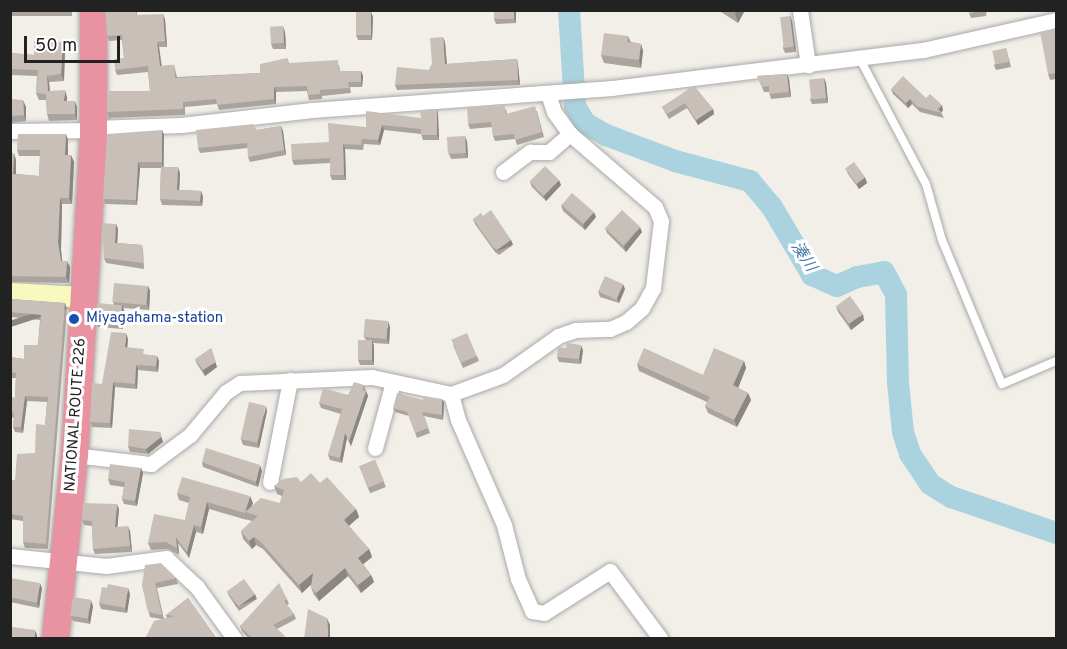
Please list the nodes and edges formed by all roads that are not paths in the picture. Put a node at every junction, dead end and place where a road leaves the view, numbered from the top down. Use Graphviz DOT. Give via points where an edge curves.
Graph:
graph roads {
  1 [pos="93,10"];
  2 [pos="800,10"];
  3 [pos="1056,20"];
  4 [pos="860,59"];
  5 [pos="808,64"];
  6 [pos="552,93"];
  7 [pos="93,129"];
  8 [pos="10,131"];
  9 [pos="570,134"];
  10 [pos="503,172"];
  11 [pos="10,293"];
  12 [pos="84,297"];
  13 [pos="1056,361"];
  14 [pos="290,380"];
  15 [pos="393,382"];
  16 [pos="452,394"];
  17 [pos="375,448"];
  18 [pos="74,455"];
  19 [pos="270,482"];
  20 [pos="10,556"];
  21 [pos="64,561"];
  22 [pos="55,639"];
  23 [pos="234,639"];
  24 [pos="660,639"];
  1 -- 7 [label="highway, NATIONAL ROUTE 226"];
  2 -- 5 [label="street"];
  3 -- 4 [label="street" via="984,38"];
  4 -- 5 [label="street"];
  4 -- 13 [label="lane" via="926,184 942,240 1002,384"];
  5 -- 6 [label="street"];
  6 -- 7 [label="street"];
  6 -- 9 [label="street" via="554,112"];
  7 -- 8 [label="street"];
  7 -- 12 [label="highway, NATIONAL ROUTE 226"];
  9 -- 10 [label="street" via="549,152 530,152"];
  9 -- 16 [label="street" via="655,207 661,221 653,288 642,308 626,322 610,329 575,330 558,336 503,375"];
  11 -- 12 [label="main road"];
  12 -- 18 [label="highway, NATIONAL ROUTE 226"];
  14 -- 15 [label="street" via="372,377"];
  14 -- 18 [label="street" via="233,386 190,435 151,464"];
  14 -- 19 [label="street"];
  15 -- 16 [label="street"];
  15 -- 17 [label="street"];
  16 -- 24 [label="street" via="458,420 504,525 518,579 532,611 544,613 610,571"];
  18 -- 21 [label="highway, NATIONAL ROUTE 226"];
  20 -- 21 [label="street"];
  21 -- 22 [label="highway, NATIONAL ROUTE 226"];
  21 -- 23 [label="street" via="106,566 166,558 177,563"];
}
